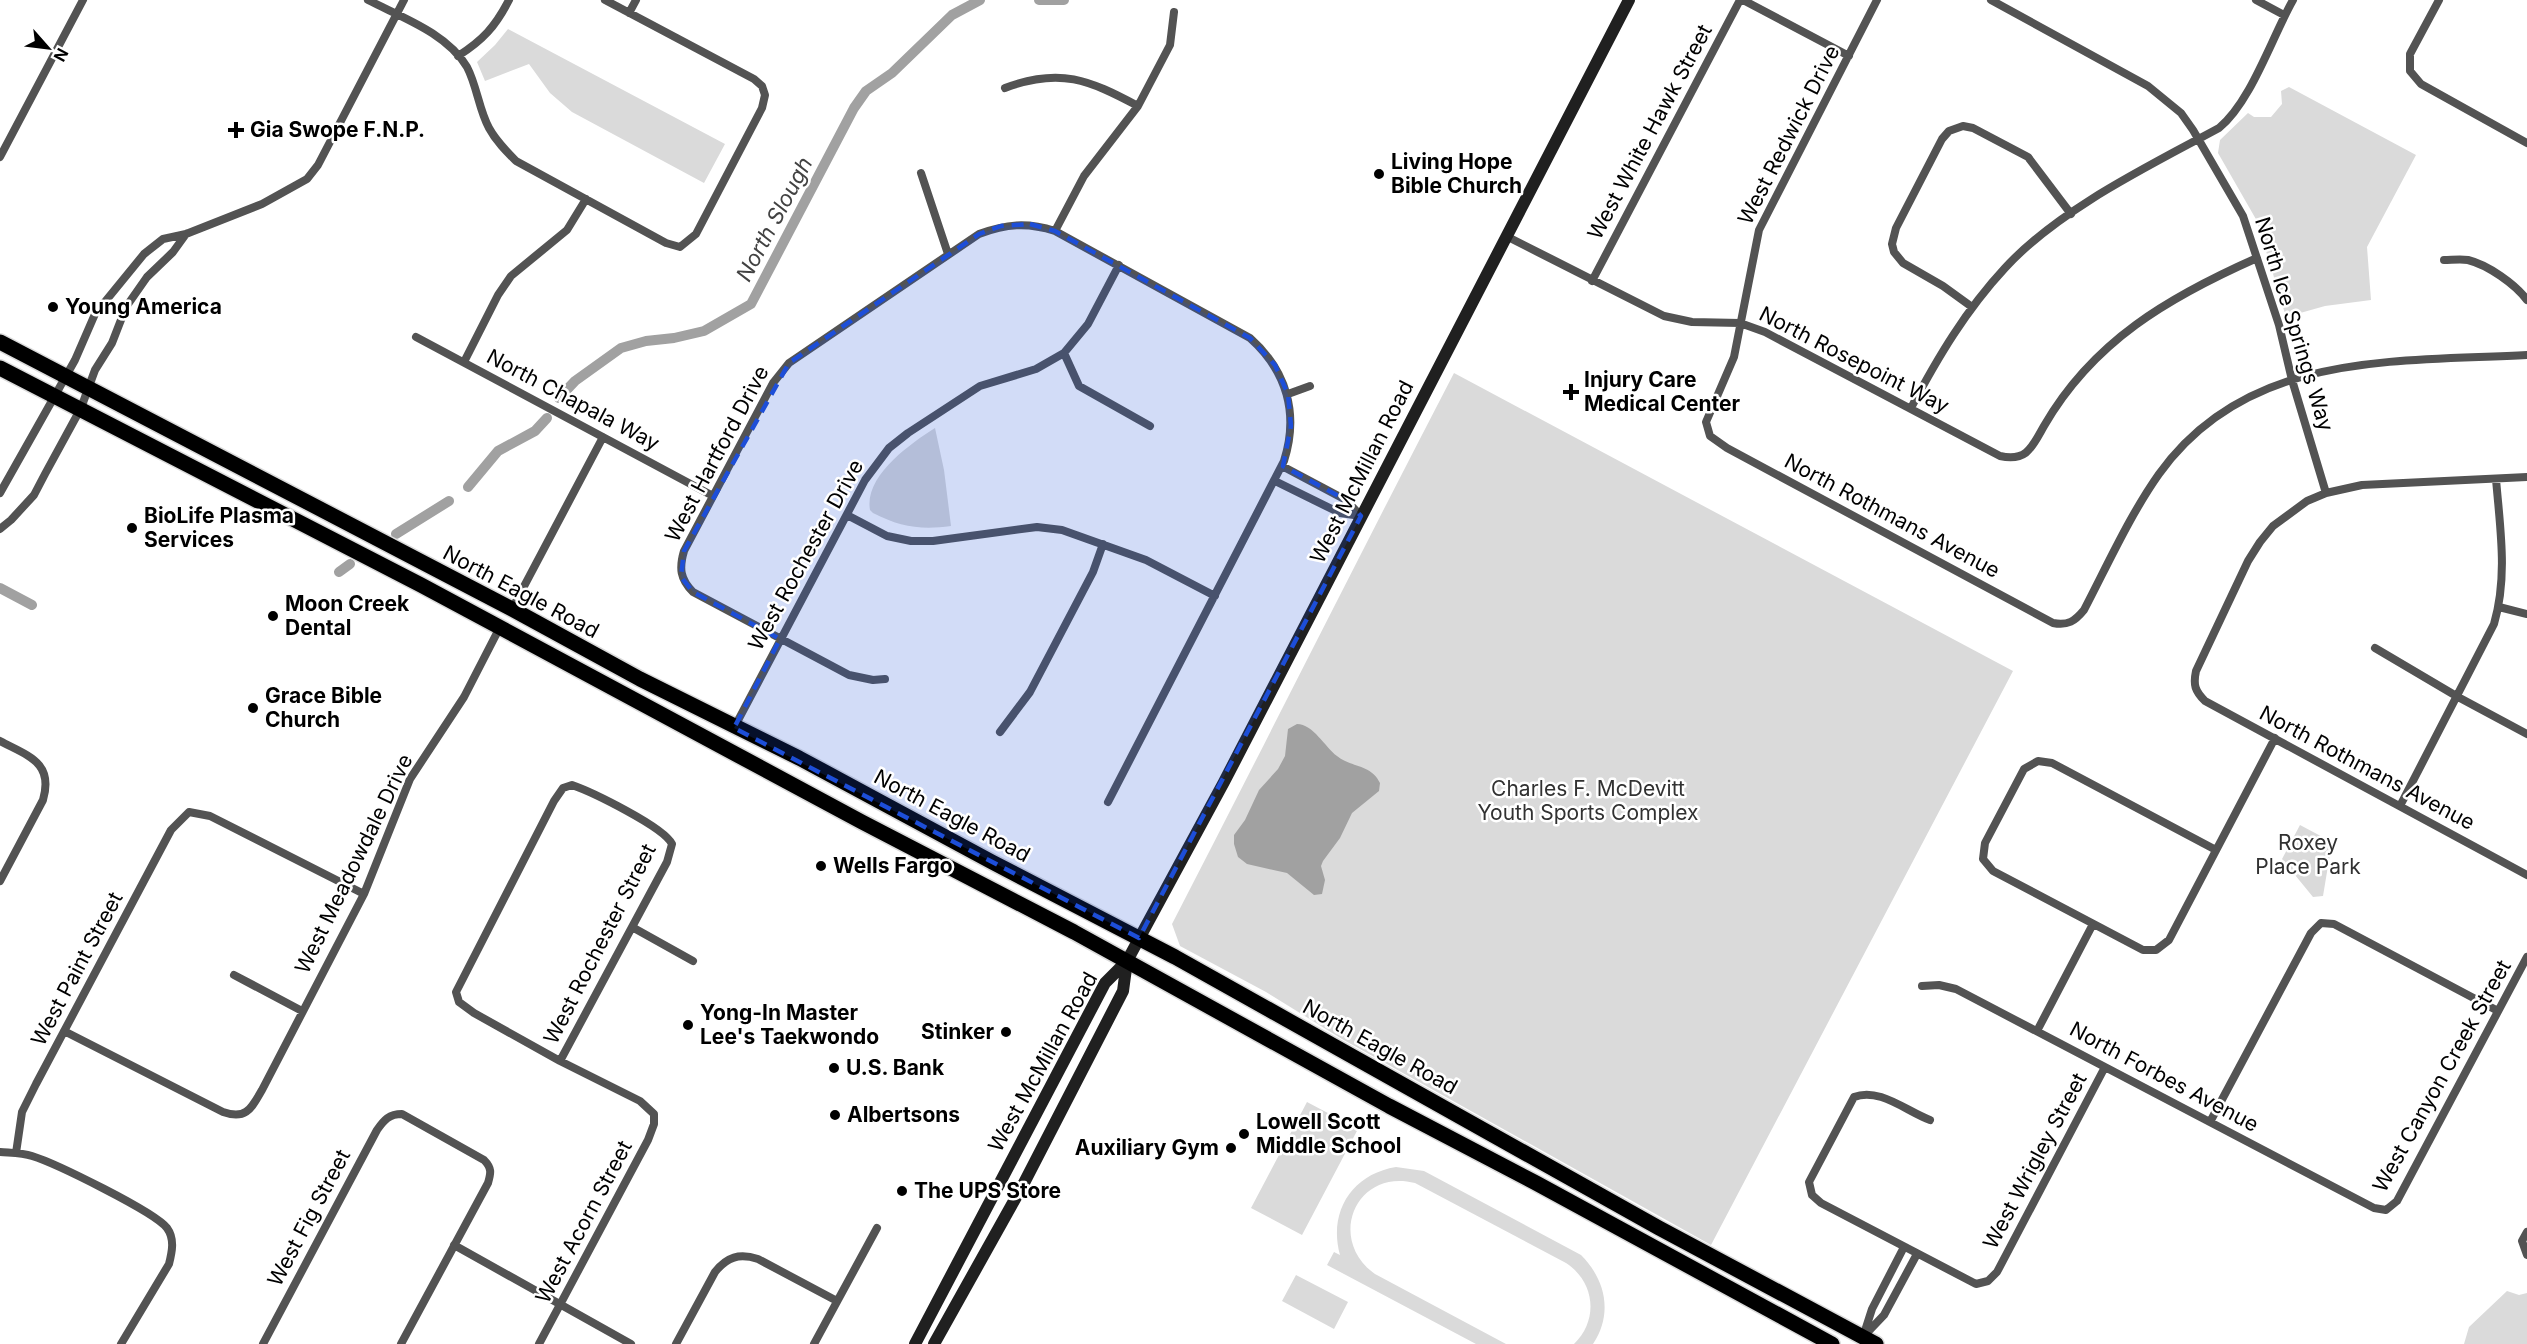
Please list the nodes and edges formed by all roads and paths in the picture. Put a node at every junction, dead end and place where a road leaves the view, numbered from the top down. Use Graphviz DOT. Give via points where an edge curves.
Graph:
graph roads {
  1 [pos="83,0"];
  2 [pos="368,0"];
  3 [pos="404,0"];
  4 [pos="509,0"];
  5 [pos="605,0"];
  6 [pos="636,0"];
  7 [pos="1629,0"];
  8 [pos="1742,0"];
  9 [pos="1877,0"];
  10 [pos="1992,0"];
  11 [pos="2256,0"];
  12 [pos="2293,0"];
  13 [pos="2439,0"];
  14 [pos="629,12"];
  15 [pos="1174,12"];
  16 [pos="396,15"];
  17 [pos="2284,15"];
  18 [pos="458,56"];
  19 [pos="1849,56"];
  20 [pos="1005,88"];
  21 [pos="1138,106"];
  22 [pos="2198,139"];
  23 [pos="2527,143"];
  24 [pos="0,157"];
  25 [pos="921,173"];
  26 [pos="586,199"];
  27 [pos="2071,214"];
  28 [pos="1054,231"];
  29 [pos="186,234"];
  30 [pos="1506,236"];
  31 [pos="948,254"];
  32 [pos="2257,258"];
  33 [pos="2444,260"];
  34 [pos="1119,266"];
  35 [pos="1592,281"];
  36 [pos="2527,300"];
  37 [pos="1972,307"];
  38 [pos="1740,323"];
  39 [pos="416,337"];
  40 [pos="0,342"];
  41 [pos="1064,353"];
  42 [pos="2527,355"];
  43 [pos="464,362"];
  44 [pos="0,368"];
  45 [pos="65,376"];
  46 [pos="2292,380"];
  47 [pos="1310,386"];
  48 [pos="88,387"];
  49 [pos="1288,394"];
  50 [pos="55,396"];
  51 [pos="81,408"];
  52 [pos="1911,408"];
  53 [pos="1150,426"];
  54 [pos="1706,428"];
  55 [pos="603,437"];
  56 [pos="1282,466"];
  57 [pos="2527,477"];
  58 [pos="2496,478"];
  59 [pos="1275,481"];
  60 [pos="0,493"];
  61 [pos="2326,493"];
  62 [pos="713,496"];
  63 [pos="846,515"];
  64 [pos="1361,516"];
  65 [pos="0,529"];
  66 [pos="1103,544"];
  67 [pos="1215,596"];
  68 [pos="2499,606"];
  69 [pos="465,609"];
  70 [pos="512,609"];
  71 [pos="2527,614"];
  72 [pos="500,627"];
  73 [pos="548,628"];
  74 [pos="780,639"];
  75 [pos="2375,648"];
  76 [pos="885,679"];
  77 [pos="2458,697"];
  78 [pos="734,728"];
  79 [pos="1000,732"];
  80 [pos="2527,734"];
  81 [pos="2275,738"];
  82 [pos="0,741"];
  83 [pos="1108,802"];
  84 [pos="2400,806"];
  85 [pos="2216,850"];
  86 [pos="2527,875"];
  87 [pos="0,881"];
  88 [pos="364,894"];
  89 [pos="2093,924"];
  90 [pos="632,927"];
  91 [pos="1139,938"];
  92 [pos="2526,960"];
  93 [pos="693,961"];
  94 [pos="1126,961"];
  95 [pos="234,975"];
  96 [pos="1922,986"];
  97 [pos="302,1011"];
  98 [pos="2498,1011"];
  99 [pos="64,1031"];
  100 [pos="2037,1031"];
  101 [pos="560,1061"];
  102 [pos="2105,1067"];
  103 [pos="1930,1120"];
  104 [pos="2210,1122"];
  105 [pos="0,1152"];
  106 [pos="16,1153"];
  107 [pos="2386,1210"];
  108 [pos="877,1228"];
  109 [pos="2527,1232"];
  110 [pos="454,1245"];
  111 [pos="1904,1247"];
  112 [pos="1917,1254"];
  113 [pos="2527,1256"];
  114 [pos="1730,1289"];
  115 [pos="837,1301"];
  116 [pos="560,1305"];
  117 [pos="1870,1341"];
  118 [pos="121,1344"];
  119 [pos="263,1344"];
  120 [pos="401,1344"];
  121 [pos="539,1344"];
  122 [pos="631,1344"];
  123 [pos="676,1344"];
  124 [pos="814,1344"];
  125 [pos="915,1344"];
  126 [pos="934,1344"];
  127 [pos="1832,1344"];
  1 -- 24 [label="street"];
  2 -- 16 [label="street"];
  3 -- 16 [label="street"];
  4 -- 18 [label="street" via="498,22 480,42"];
  5 -- 14 [label="street"];
  6 -- 14 [label="street"];
  7 -- 30 [label="main road, West McMillan Road"];
  8 -- 19 [label="street"];
  8 -- 35 [label="street, West White Hawk Street"];
  9 -- 19 [label="street, West Redwick Drive"];
  10 -- 22 [label="street, North Ice Springs Way" via="2148,86 2181,113"];
  11 -- 17 [label="street"];
  12 -- 17 [label="street"];
  13 -- 23 [label="street" via="2410,54 2410,71 2421,84"];
  14 -- 26 [label="street" via="741,70 762,86 765,95 762,108 696,234 680,247"];
  15 -- 21 [label="street" via="1170,45"];
  16 -- 18 [label="street" via="450,46"];
  16 -- 29 [label="street" via="307,179 262,204"];
  17 -- 22 [label="street" via="2235,112 2219,128"];
  18 -- 26 [label="street" via="489,128 503,148 516,161"];
  19 -- 38 [label="street, West Redwick Drive" via="1759,230"];
  20 -- 21 [label="street" via="1026,80 1079,79"];
  21 -- 28 [label="street" via="1084,176"];
  22 -- 27 [label="street"];
  22 -- 32 [label="street, North Ice Springs Way" via="2243,216"];
  25 -- 31 [label="street"];
  26 -- 43 [label="street" via="567,230 511,276"];
  27 -- 37 [label="street" via="2006,267"];
  27 -- 37 [label="street" via="2028,157 1973,128 1956,127 1942,139 1892,237 1894,252 1903,263"];
  28 -- 31 [label="street, West Hartford Drive" via="1030,224 1001,226 979,234"];
  28 -- 34 [label="street, West Hartford Drive"];
  29 -- 45 [label="street" via="163,239 144,254 95,314"];
  29 -- 48 [label="street" via="126,307"];
  30 -- 35 [label="street, North Rosepoint Way"];
  30 -- 64 [label="main road, West McMillan Road"];
  31 -- 62 [label="street, West Hartford Drive" via="789,363 773,383"];
  32 -- 46 [label="street, North Ice Springs Way"];
  32 -- 52 [label="street, North Rosepoint Way" via="2154,311 2120,336 2074,382 2033,446 2018,457 2000,456"];
  33 -- 36 [label="street" via="2469,260 2504,278"];
  34 -- 41 [label="street, West Rochester Drive" via="1088,324"];
  34 -- 49 [label="street, West Hartford Drive" via="1250,338 1271,360"];
  35 -- 38 [label="street, North Rosepoint Way" via="1664,316 1692,322"];
  37 -- 52 [label="street" via="1938,355"];
  38 -- 52 [label="street, North Rosepoint Way" via="1766,332"];
  38 -- 54 [label="street, West Redwick Drive" via="1732,364 1707,415"];
  39 -- 43 [label="street, North Chapala Way"];
  40 -- 45 [label="highway, North Eagle Road"];
  41 -- 53 [label="street" via="1079,386"];
  41 -- 63 [label="street, West Rochester Drive" via="1036,369 980,386 908,433 880,458"];
  42 -- 46 [label="street" via="2360,364"];
  43 -- 55 [label="street, North Chapala Way"];
  44 -- 50 [label="highway, North Eagle Road"];
  45 -- 48 [label="highway, North Eagle Road"];
  45 -- 50 [label="street"];
  46 -- 54 [label="street, North Rothmans Avenue" via="2235,405 2182,448 2145,495 2084,610 2068,624 2053,623 1727,448 1716,442"];
  46 -- 61 [label="street, North Ice Springs Way"];
  47 -- 49 [label="street"];
  48 -- 51 [label="street"];
  48 -- 70 [label="highway, North Eagle Road"];
  49 -- 56 [label="street" via="1290,438"];
  50 -- 51 [label="highway, North Eagle Road"];
  50 -- 60 [label="street"];
  51 -- 65 [label="street" via="34,495"];
  51 -- 69 [label="highway, North Eagle Road"];
  55 -- 62 [label="street, North Chapala Way"];
  55 -- 70 [label="street"];
  56 -- 59 [label="street"];
  56 -- 64 [label="street" via="1346,500"];
  57 -- 58 [label="street"];
  58 -- 61 [label="street" via="2362,485"];
  58 -- 68 [label="street" via="2503,569"];
  59 -- 64 [label="street" via="1340,513"];
  59 -- 67 [label="street"];
  61 -- 81 [label="street, North Rothmans Avenue" via="2289,512 2260,542 2196,671 2194,688 2205,701"];
  62 -- 74 [label="street, West Hartford Drive" via="684,551 681,577 693,592"];
  63 -- 66 [label="street" via="887,536 911,542 1037,527 1062,530"];
  63 -- 74 [label="street, West Rochester Drive"];
  64 -- 91 [label="main road, West McMillan Road"];
  66 -- 67 [label="street" via="1146,560"];
  66 -- 79 [label="street" via="1093,572 1030,692"];
  67 -- 83 [label="street"];
  68 -- 71 [label="street"];
  68 -- 77 [label="street" via="2485,646"];
  69 -- 70 [label="highway"];
  69 -- 72 [label="highway, North Eagle Road"];
  70 -- 73 [label="highway, North Eagle Road"];
  72 -- 73 [label="highway" via="528,631"];
  72 -- 88 [label="street, West Meadowdale Drive" via="464,697 407,785"];
  72 -- 94 [label="highway, North Eagle Road"];
  73 -- 78 [label="highway, North Eagle Road"];
  74 -- 76 [label="street" via="849,675"];
  74 -- 78 [label="street, West Rochester Drive"];
  75 -- 77 [label="street"];
  77 -- 80 [label="street"];
  77 -- 84 [label="street"];
  78 -- 91 [label="highway, North Eagle Road" via="799,758"];
  81 -- 84 [label="street, North Rothmans Avenue"];
  81 -- 85 [label="street"];
  82 -- 87 [label="street" via="34,759 46,776 43,800"];
  84 -- 86 [label="street, North Rothmans Avenue"];
  85 -- 89 [label="street" via="2169,940 2156,950 2143,950"];
  85 -- 89 [label="street" via="2052,763 2038,761 2024,769 1985,843 1983,859 1993,872"];
  88 -- 97 [label="street, West Meadowdale Drive"];
  88 -- 99 [label="street, West Paint Street" via="210,816 189,812 171,830"];
  89 -- 100 [label="street"];
  90 -- 93 [label="street"];
  90 -- 101 [label="street, West Rochester Street"];
  90 -- 101 [label="street, West Rochester Street" via="667,862 672,844 655,827 581,788 566,785 457,986 456,996 474,1013"];
  91 -- 94 [label="main road, West McMillan Road"];
  91 -- 117 [label="highway, North Eagle Road"];
  92 -- 98 [label="street, West Canyon Creek Street"];
  94 -- 114 [label="highway, North Eagle Road"];
  94 -- 125 [label="main road, West McMillan Road" via="1105,983"];
  94 -- 126 [label="main road, West McMillan Road" via="1124,991"];
  95 -- 97 [label="street"];
  96 -- 100 [label="street, North Forbes Avenue" via="1956,989"];
  97 -- 99 [label="street, West Meadowdale Drive" via="255,1102 241,1115 223,1112"];
  98 -- 104 [label="street" via="2334,924 2321,923 2311,933"];
  98 -- 107 [label="street, West Canyon Creek Street" via="2397,1201"];
  99 -- 106 [label="street, West Paint Street" via="22,1112"];
  100 -- 102 [label="street, North Forbes Avenue"];
  101 -- 116 [label="street, West Acorn Street" via="640,1101 654,1114 648,1140"];
  102 -- 104 [label="street, North Forbes Avenue"];
  102 -- 112 [label="street, West Wrigley Street" via="1997,1272 1988,1281 1976,1284"];
  103 -- 111 [label="street" via="1878,1095 1865,1092 1854,1097 1809,1182 1812,1195 1821,1203"];
  104 -- 107 [label="street, North Forbes Avenue" via="2374,1209"];
  105 -- 106 [label="street"];
  106 -- 118 [label="street" via="48,1162 147,1212 162,1223 172,1238 170,1264"];
  108 -- 115 [label="street"];
  109 -- 113 [label="street" via="2522,1241"];
  110 -- 116 [label="street"];
  110 -- 119 [label="street, West Fig Street" via="488,1183 490,1165 415,1120 393,1114 377,1130"];
  110 -- 120 [label="street"];
  111 -- 112 [label="street"];
  111 -- 117 [label="street" via="1872,1309"];
  112 -- 117 [label="street"];
  114 -- 117 [label="highway" via="1734,1285 1744,1287 1840,1338"];
  114 -- 127 [label="highway, North Eagle Road"];
  115 -- 123 [label="street" via="758,1259 733,1256 715,1272"];
  115 -- 124 [label="street"];
  116 -- 121 [label="street, West Acorn Street"];
  116 -- 122 [label="street"];
}
